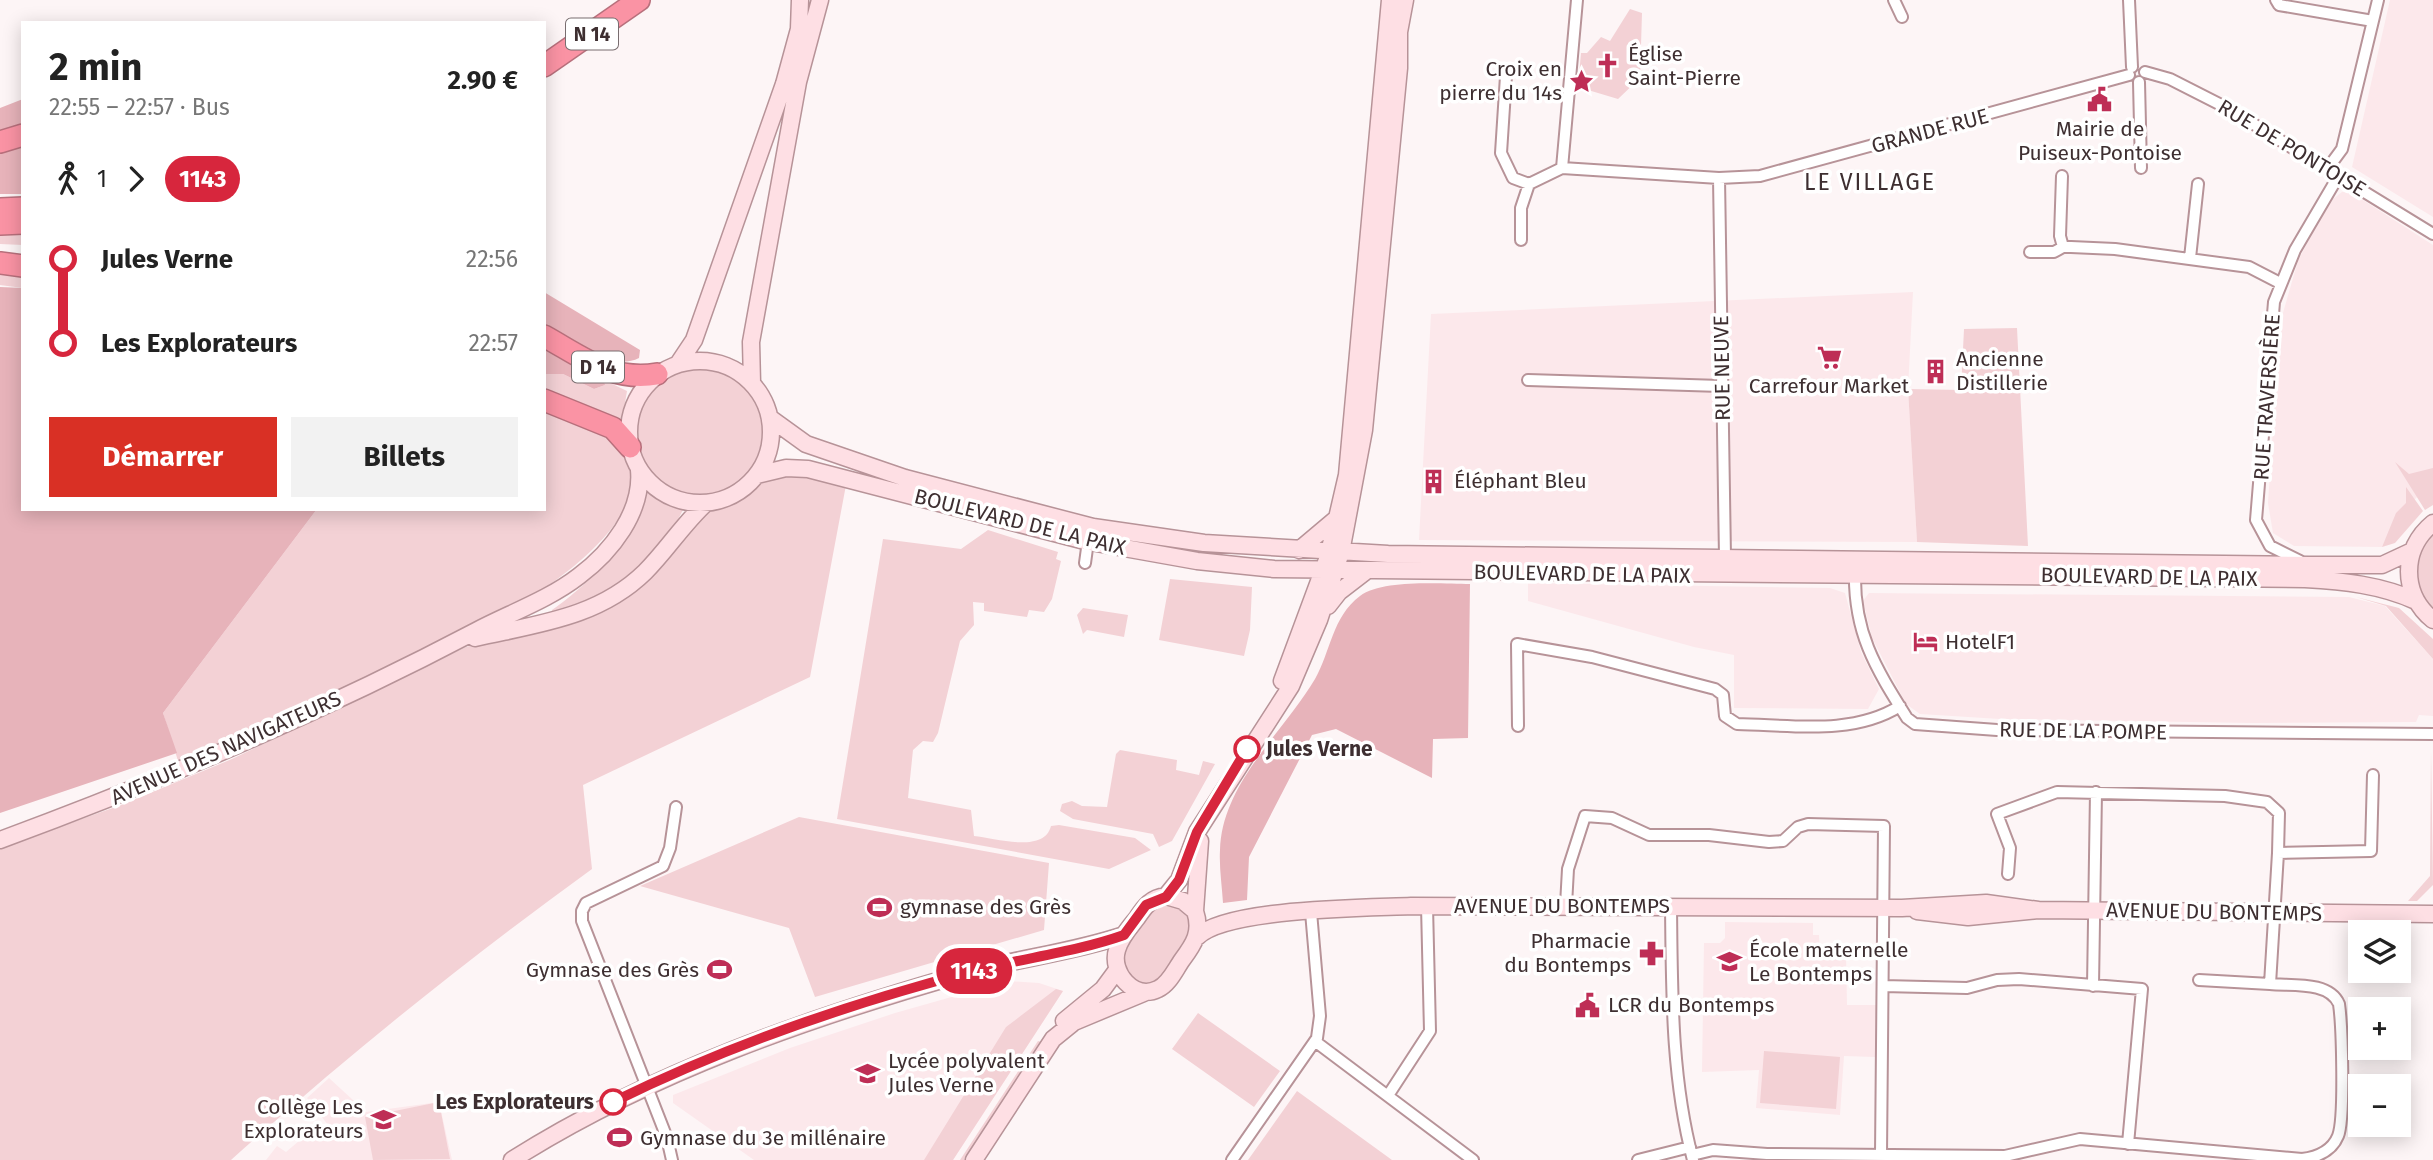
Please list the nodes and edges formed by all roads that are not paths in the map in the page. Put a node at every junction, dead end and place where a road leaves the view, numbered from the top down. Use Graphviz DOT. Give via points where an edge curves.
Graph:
graph roads {
  1 [pos="617,0"];
  2 [pos="639,0"];
  3 [pos="800,0"];
  4 [pos="1390,0"];
  5 [pos="1405,0"];
  6 [pos="1577,0"];
  7 [pos="1894,0"];
  8 [pos="2129,0"];
  9 [pos="2276,0"];
  10 [pos="2378,0"];
  11 [pos="820,2"];
  12 [pos="1902,17"];
  13 [pos="2373,22"];
  14 [pos="546,48"];
  15 [pos="546,65"];
  16 [pos="2130,71"];
  17 [pos="2145,72"];
  18 [pos="1506,76"];
  19 [pos="2139,82"];
  20 [pos="21,136"];
  21 [pos="0,142"];
  22 [pos="1562,168"];
  23 [pos="2141,168"];
  24 [pos="2328,168"];
  25 [pos="2339,174"];
  26 [pos="2062,176"];
  27 [pos="1719,178"];
  28 [pos="1529,184"];
  29 [pos="2198,184"];
  30 [pos="21,208"];
  31 [pos="0,209"];
  32 [pos="21,223"];
  33 [pos="0,224"];
  34 [pos="2433,234"];
  35 [pos="1521,240"];
  36 [pos="2063,247"];
  37 [pos="2030,252"];
  38 [pos="2190,258"];
  39 [pos="0,263"];
  40 [pos="21,266"];
  41 [pos="2280,283"];
  42 [pos="546,337"];
  43 [pos="678,364"];
  44 [pos="657,374"];
  45 [pos="1528,380"];
  46 [pos="752,383"];
  47 [pos="1721,386"];
  48 [pos="546,401"];
  49 [pos="770,418"];
  50 [pos="629,447"];
  51 [pos="639,470"];
  52 [pos="757,475"];
  53 [pos="706,503"];
  54 [pos="1343,520"];
  55 [pos="2433,523"];
  56 [pos="1088,541"];
  57 [pos="1299,550"];
  58 [pos="2412,551"];
  59 [pos="1368,554"];
  60 [pos="1388,554"];
  61 [pos="1725,558"];
  62 [pos="1855,559"];
  63 [pos="1332,562"];
  64 [pos="1084,563"];
  65 [pos="2309,565"];
  66 [pos="1280,570"];
  67 [pos="1365,572"];
  68 [pos="1687,575"];
  69 [pos="1744,575"];
  70 [pos="1854,577"];
  71 [pos="2416,601"];
  72 [pos="1315,613"];
  73 [pos="2433,620"];
  74 [pos="449,646"];
  75 [pos="1900,706"];
  76 [pos="1518,726"];
  77 [pos="2433,734"];
  78 [pos="2373,775"];
  79 [pos="2095,792"];
  80 [pos="676,807"];
  81 [pos="1206,818"];
  82 [pos="0,840"];
  83 [pos="2278,853"];
  84 [pos="2008,874"];
  85 [pos="1166,897"];
  86 [pos="1427,905"];
  87 [pos="1566,905"];
  88 [pos="1671,906"];
  89 [pos="1883,908"];
  90 [pos="2093,910"];
  91 [pos="1196,912"];
  92 [pos="1311,912"];
  93 [pos="2274,912"];
  94 [pos="2433,914"];
  95 [pos="1222,922"];
  96 [pos="1124,935"];
  97 [pos="1197,937"];
  98 [pos="1090,944"];
  99 [pos="1116,965"];
  100 [pos="2199,980"];
  101 [pos="2270,984"];
  102 [pos="1883,986"];
  103 [pos="2093,986"];
  104 [pos="1146,992"];
  105 [pos="1053,1039"];
  106 [pos="1315,1042"];
  107 [pos="646,1087"];
  108 [pos="1389,1094"];
  109 [pos="2127,1144"];
  110 [pos="1692,1154"];
  111 [pos="1881,1154"];
  112 [pos="512,1160"];
  113 [pos="672,1160"];
  114 [pos="974,1160"];
  115 [pos="1232,1160"];
  116 [pos="1472,1160"];
  117 [pos="1638,1160"];
  1 -- 14 [label="highway, N 14"];
  2 -- 15 [label="highway, N 14"];
  3 -- 43 [label="main road" via="799,29 784,84 694,340"];
  4 -- 54 [label="main road"];
  5 -- 54 [label="main road" via="1368,394"];
  6 -- 22 [label="street"];
  7 -- 12 [label="street"];
  8 -- 16 [label="street"];
  9 -- 13 [label="street" via="2279,5"];
  10 -- 13 [label="street"];
  11 -- 46 [label="main road" via="799,82 751,342"];
  13 -- 24 [label="street" via="2342,149"];
  16 -- 17 [label="street, RUE DE PONTOISE" via="2140,66"];
  16 -- 19 [label="street"];
  16 -- 27 [label="street, GRANDE RUE" via="1865,150 1760,176"];
  17 -- 19 [label="street"];
  17 -- 24 [label="street, RUE DE PONTOISE" via="2229,109"];
  18 -- 28 [label="street" via="1501,153 1513,178"];
  19 -- 23 [label="street"];
  20 -- 21 [label="highway"];
  22 -- 27 [label="street, GRANDE RUE"];
  22 -- 28 [label="street"];
  24 -- 25 [label="street, RUE DE PONTOISE"];
  25 -- 34 [label="street, RUE DE PONTOISE"];
  25 -- 41 [label="street, RUE TRAVERSIÈRE"];
  26 -- 36 [label="street"];
  27 -- 47 [label="street, RUE NEUVE"];
  28 -- 35 [label="street" via="1521,208"];
  29 -- 38 [label="street"];
  30 -- 31 [label="highway"];
  32 -- 33 [label="highway"];
  36 -- 37 [label="street" via="2054,252"];
  36 -- 38 [label="street"];
  38 -- 41 [label="street" via="2249,267"];
  39 -- 40 [label="highway"];
  41 -- 65 [label="street, RUE TRAVERSIÈRE" via="2271,317 2256,513 2270,546"];
  42 -- 44 [label="highway, D 14" via="615,375"];
  43 -- 44 [label="main road"];
  43 -- 46 [label="main road" via="718,363"];
  44 -- 50 [label="main road" via="634,402"];
  45 -- 47 [label="street"];
  46 -- 49 [label="main road"];
  47 -- 61 [label="street, RUE NEUVE"];
  48 -- 50 [label="highway, D 14" via="613,428"];
  49 -- 52 [label="main road" via="769,448"];
  49 -- 57 [label="main road" via="806,444 851,461 1070,522 1182,540"];
  50 -- 51 [label="main road"];
  51 -- 53 [label="main road" via="663,493 684,502"];
  51 -- 74 [label="main road, AVENUE DES NAVIGATEURS" via="640,490 634,509 596,561 555,592"];
  52 -- 53 [label="main road" via="735,494"];
  52 -- 56 [label="main road, BOULEVARD DE LA PAIX" via="796,468 821,471"];
  53 -- 74 [label="main road, AVENUE DES NAVIGATEURS" via="646,570 610,598 543,625"];
  54 -- 57 [label="main road"];
  54 -- 59 [label="main road"];
  54 -- 63 [label="main road"];
  55 -- 58 [label="main road"];
  56 -- 64 [label="street"];
  56 -- 66 [label="main road, BOULEVARD DE LA PAIX"];
  57 -- 63 [label="main road"];
  58 -- 65 [label="main road, BOULEVARD DE LA PAIX" via="2382,565"];
  58 -- 71 [label="main road" via="2409,577"];
  59 -- 60 [label="main road, BOULEVARD DE LA PAIX"];
  59 -- 63 [label="main road, BOULEVARD DE LA PAIX"];
  60 -- 61 [label="main road, BOULEVARD DE LA PAIX"];
  60 -- 63 [label="main road"];
  61 -- 62 [label="main road, BOULEVARD DE LA PAIX"];
  61 -- 68 [label="street" via="1718,565"];
  61 -- 69 [label="street"];
  62 -- 65 [label="main road, BOULEVARD DE LA PAIX"];
  62 -- 70 [label="street, RUE DE LA POMPE"];
  63 -- 66 [label="main road, BOULEVARD DE LA PAIX"];
  63 -- 67 [label="main road, BOULEVARD DE LA PAIX"];
  63 -- 72 [label="main road"];
  66 -- 72 [label="main road" via="1300,583"];
  67 -- 68 [label="main road, BOULEVARD DE LA PAIX"];
  67 -- 72 [label="main road"];
  68 -- 69 [label="main road, BOULEVARD DE LA PAIX"];
  69 -- 70 [label="main road, BOULEVARD DE LA PAIX"];
  70 -- 71 [label="main road, BOULEVARD DE LA PAIX" via="2305,579 2362,585"];
  70 -- 75 [label="street, RUE DE LA POMPE" via="1867,651"];
  71 -- 73 [label="main road"];
  72 -- 81 [label="main road" via="1291,686"];
  74 -- 82 [label="main road, AVENUE DES NAVIGATEURS" via="230,750"];
  75 -- 76 [label="street" via="1882,717 1850,726 1737,724 1725,716 1723,695 1714,689 1517,643"];
  75 -- 77 [label="street, RUE DE LA POMPE" via="1915,724 1997,730"];
  78 -- 83 [label="street" via="2371,851"];
  79 -- 83 [label="street" via="2267,802 2276,807 2280,820"];
  79 -- 84 [label="street" via="2057,792 1997,814 2010,848"];
  79 -- 90 [label="street"];
  80 -- 107 [label="street" via="663,866 586,903 582,911"];
  81 -- 85 [label="main road" via="1179,880"];
  81 -- 91 [label="main road" via="1199,846"];
  83 -- 93 [label="street"];
  85 -- 91 [label="main road" via="1183,901"];
  85 -- 96 [label="main road" via="1146,905"];
  86 -- 87 [label="main road, AVENUE DU BONTEMPS"];
  86 -- 92 [label="main road, AVENUE DU BONTEMPS"];
  86 -- 108 [label="street" via="1430,1031"];
  87 -- 88 [label="main road, AVENUE DU BONTEMPS"];
  87 -- 89 [label="street" via="1568,869 1585,816 1596,816 1612,818 1649,835 1769,842 1783,841 1808,824 1884,826"];
  88 -- 89 [label="main road, AVENUE DU BONTEMPS"];
  88 -- 110 [label="street" via="1673,1034"];
  89 -- 90 [label="main road, AVENUE DU BONTEMPS" via="1968,917"];
  89 -- 102 [label="street"];
  90 -- 93 [label="main road, AVENUE DU BONTEMPS"];
  90 -- 103 [label="street"];
  91 -- 95 [label="main road, AVENUE DU BONTEMPS"];
  91 -- 97 [label="main road"];
  92 -- 95 [label="main road, AVENUE DU BONTEMPS"];
  92 -- 106 [label="street" via="1320,1016"];
  93 -- 94 [label="main road, AVENUE DU BONTEMPS"];
  93 -- 101 [label="street"];
  95 -- 97 [label="main road, AVENUE DU BONTEMPS"];
  96 -- 98 [label="main road"];
  96 -- 99 [label="main road"];
  97 -- 104 [label="main road" via="1164,984"];
  98 -- 99 [label="main road" via="1106,949"];
  98 -- 107 [label="main road" via="972,971 847,1009"];
  99 -- 104 [label="main road" via="1129,985"];
  99 -- 105 [label="main road" via="1103,989 1067,1016"];
  100 -- 101 [label="street"];
  101 -- 109 [label="street" via="2325,989 2339,1004 2340,1126 2331,1147 2302,1159"];
  102 -- 103 [label="street" via="1967,988 2005,979"];
  102 -- 111 [label="street"];
  103 -- 109 [label="street" via="2142,989"];
  104 -- 105 [label="main road" via="1074,1022"];
  105 -- 114 [label="main road"];
  106 -- 108 [label="street"];
  106 -- 115 [label="street"];
  107 -- 112 [label="main road"];
  107 -- 113 [label="street"];
  108 -- 116 [label="street"];
  109 -- 111 [label="street" via="2080,1139 2005,1156"];
  110 -- 111 [label="street" via="1713,1150"];
  110 -- 117 [label="street"];
}
